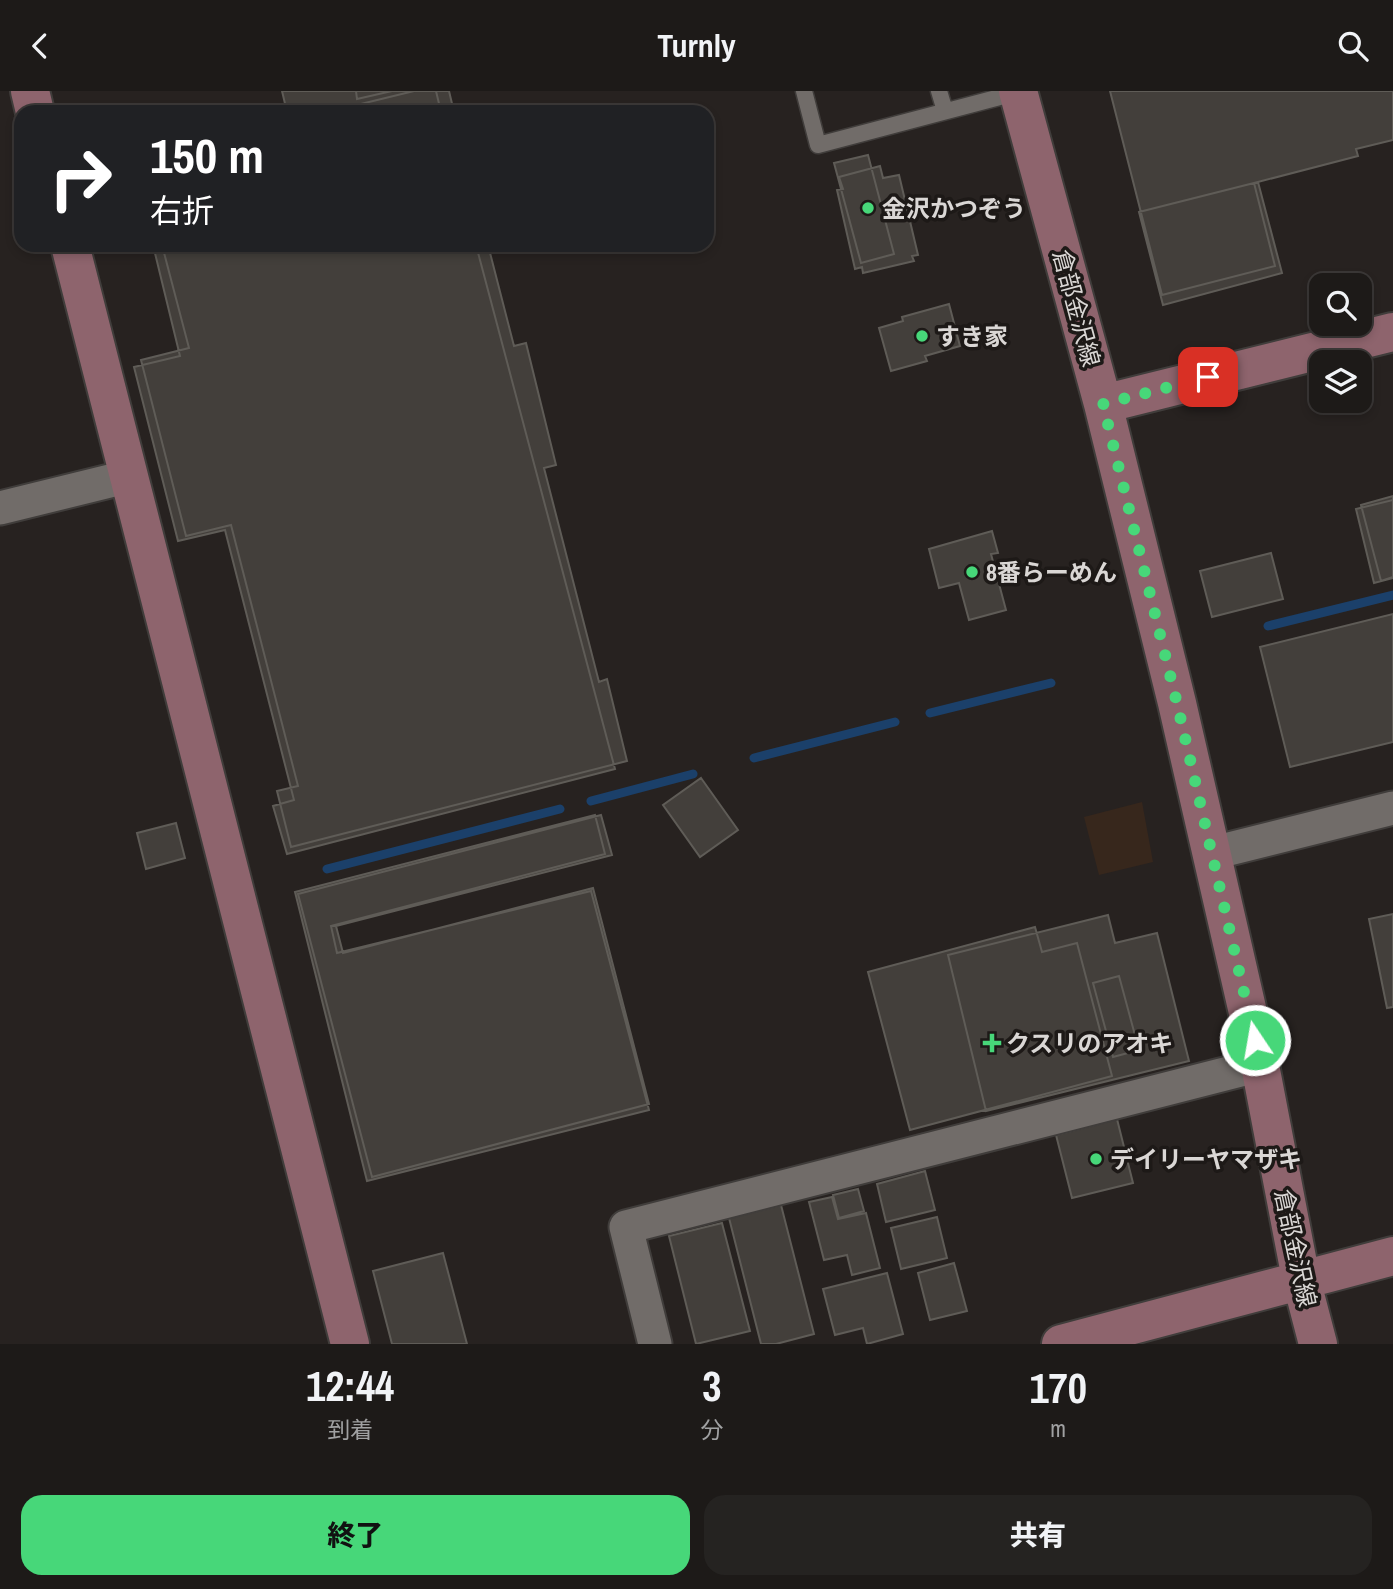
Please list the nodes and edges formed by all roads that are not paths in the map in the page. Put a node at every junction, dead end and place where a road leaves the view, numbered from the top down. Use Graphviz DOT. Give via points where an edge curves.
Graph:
graph roads {
  1 [pos="804,91"];
  2 [pos="940,91"];
  3 [pos="1018,91"];
  4 [pos="945,111"];
  5 [pos="72,252"];
  6 [pos="1393,332"];
  7 [pos="1103,404"];
  8 [pos="130,476"];
  9 [pos="0,508"];
  10 [pos="1393,808"];
  11 [pos="1213,853"];
  12 [pos="1260,1065"];
  13 [pos="1393,1256"];
  14 [pos="1301,1279"];
  15 [pos="350,1344"];
  16 [pos="655,1344"];
  17 [pos="1061,1344"];
  18 [pos="1318,1344"];
  1 -- 4 [label="lane" via="818,145"];
  2 -- 4 [label="lane"];
  3 -- 4 [label="lane"];
  3 -- 7 [label="street, 倉部金沢線"];
  5 -- 8 [label="street"];
  6 -- 7 [label="street"];
  7 -- 11 [label="street, 倉部金沢線"];
  8 -- 9 [label="street"];
  8 -- 15 [label="street"];
  10 -- 11 [label="street"];
  11 -- 12 [label="street, 倉部金沢線"];
  12 -- 14 [label="street, 倉部金沢線"];
  12 -- 16 [label="street" via="626,1227"];
  13 -- 14 [label="street"];
  14 -- 17 [label="street"];
  14 -- 18 [label="street, 倉部金沢線"];
}
